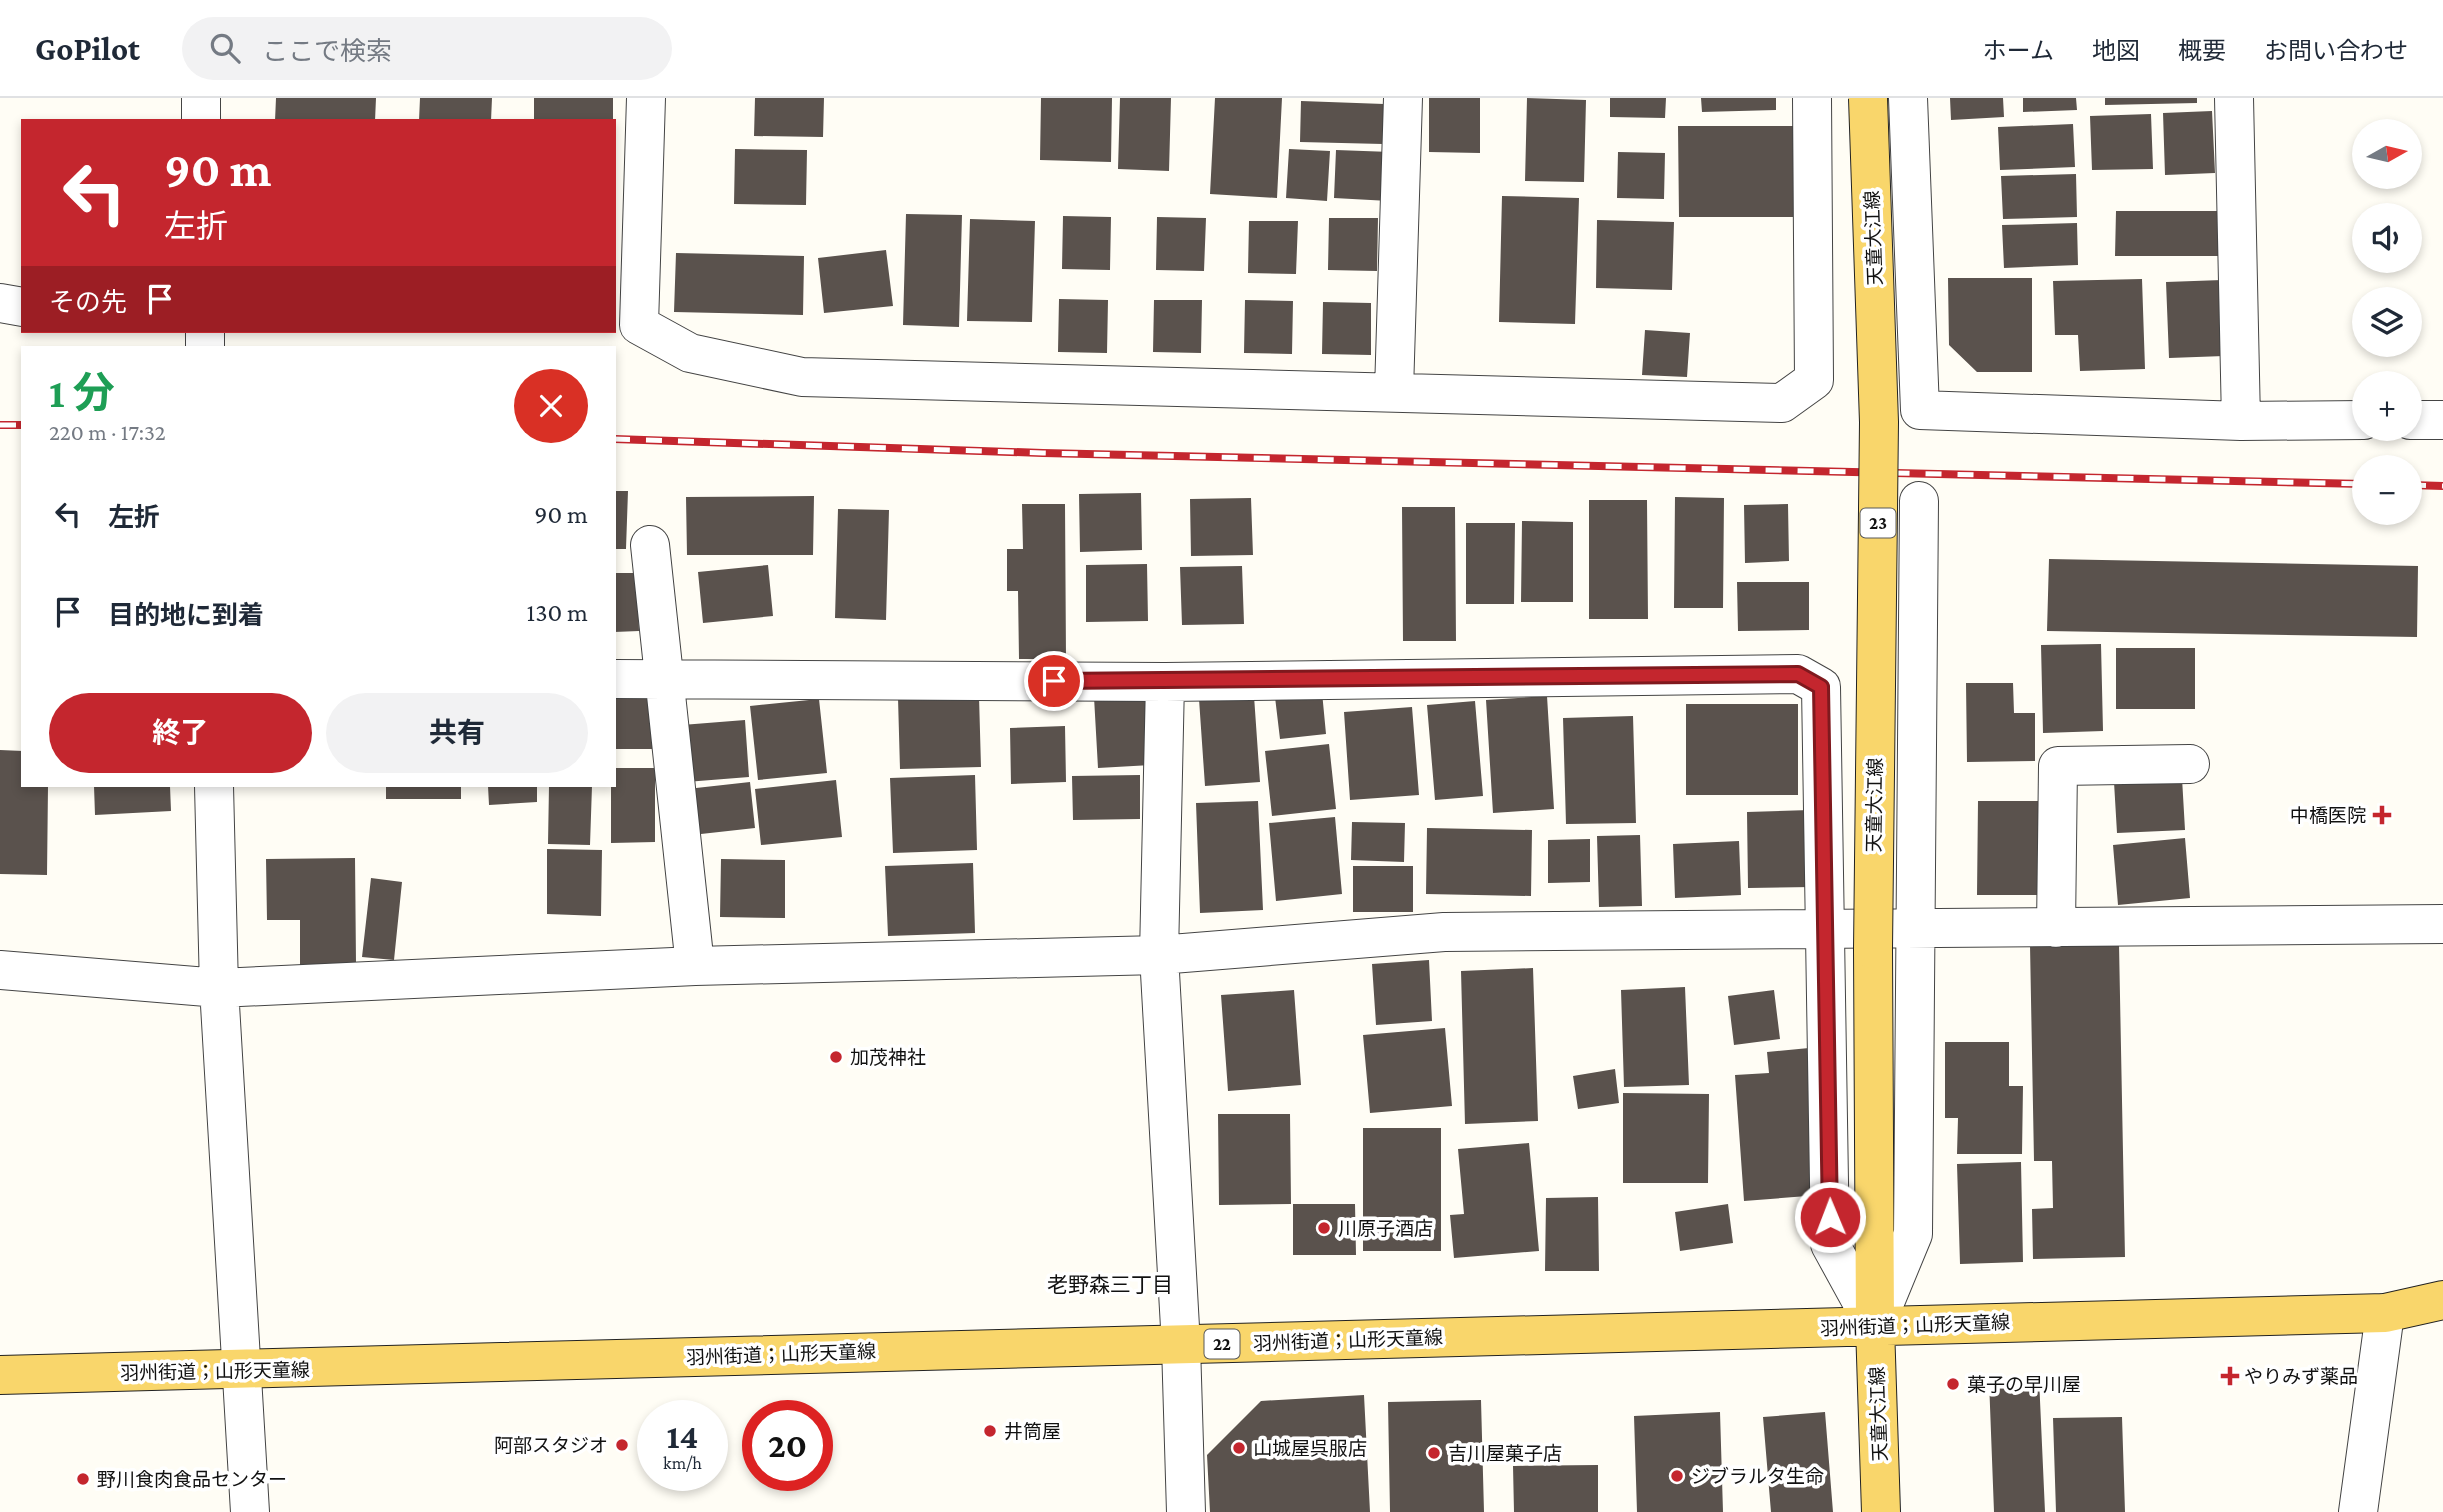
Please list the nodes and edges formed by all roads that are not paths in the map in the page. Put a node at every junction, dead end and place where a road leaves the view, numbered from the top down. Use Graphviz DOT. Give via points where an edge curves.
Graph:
graph roads {
  1 [pos="201,98"];
  2 [pos="646,98"];
  3 [pos="1403,98"];
  4 [pos="1812,98"];
  5 [pos="1868,98"];
  6 [pos="1908,98"];
  7 [pos="2234,98"];
  8 [pos="201,119"];
  9 [pos="0,303"];
  10 [pos="21,307"];
  11 [pos="627,325"];
  12 [pos="1394,391"];
  13 [pos="2352,420"];
  14 [pos="2422,420"];
  15 [pos="2443,420"];
  16 [pos="2241,421"];
  17 [pos="1919,502"];
  18 [pos="650,545"];
  19 [pos="666,678"];
  20 [pos="616,679"];
  21 [pos="1165,682"];
  22 [pos="2190,764"];
  23 [pos="214,787"];
  24 [pos="2443,924"];
  25 [pos="2056,928"];
  26 [pos="1913,929"];
  27 [pos="1823,930"];
  28 [pos="1159,955"];
  29 [pos="695,966"];
  30 [pos="0,970"];
  31 [pos="219,988"];
  32 [pos="2443,1300"];
  33 [pos="2385,1313"];
  34 [pos="1875,1326"];
  35 [pos="1181,1345"];
  36 [pos="242,1370"];
  37 [pos="0,1375"];
  38 [pos="250,1512"];
  39 [pos="1186,1512"];
  40 [pos="1881,1512"];
  41 [pos="2358,1512"];
  1 -- 8 [label="street"];
  2 -- 11 [label="street"];
  3 -- 12 [label="street"];
  4 -- 12 [label="street" via="1814,380 1782,403"];
  5 -- 34 [label="main road, 天童大江線 / 23, bridge" via="1879,422 1873,949"];
  6 -- 16 [label="street" via="1920,411"];
  7 -- 16 [label="street"];
  9 -- 10 [label="street"];
  11 -- 12 [label="street" via="690,353 802,377"];
  13 -- 16 [label="street"];
  14 -- 15 [label="street"];
  17 -- 26 [label="street"];
  18 -- 19 [label="street"];
  19 -- 20 [label="street"];
  19 -- 21 [label="street"];
  19 -- 29 [label="street"];
  21 -- 27 [label="street" via="1798,674 1821,687"];
  21 -- 28 [label="street"];
  22 -- 25 [label="street" via="2058,766"];
  23 -- 31 [label="street"];
  24 -- 25 [label="street"];
  25 -- 26 [label="street"];
  26 -- 27 [label="street"];
  26 -- 34 [label="street" via="1913,1234"];
  27 -- 28 [label="street" via="1444,932"];
  27 -- 34 [label="street" via="1830,1244"];
  28 -- 29 [label="street"];
  28 -- 35 [label="street"];
  29 -- 31 [label="street"];
  30 -- 31 [label="street"];
  31 -- 36 [label="street"];
  32 -- 33 [label="main road, 羽州街道；山形天童線 / 22"];
  33 -- 34 [label="main road, 羽州街道；山形天童線 / 22"];
  33 -- 41 [label="street"];
  34 -- 35 [label="main road, 羽州街道；山形天童線 / 22"];
  34 -- 40 [label="main road, 天童大江線 / 23"];
  35 -- 36 [label="main road, 羽州街道；山形天童線 / 22"];
  35 -- 39 [label="street"];
  36 -- 37 [label="main road, 羽州街道；山形天童線 / 22"];
  36 -- 38 [label="street"];
}
